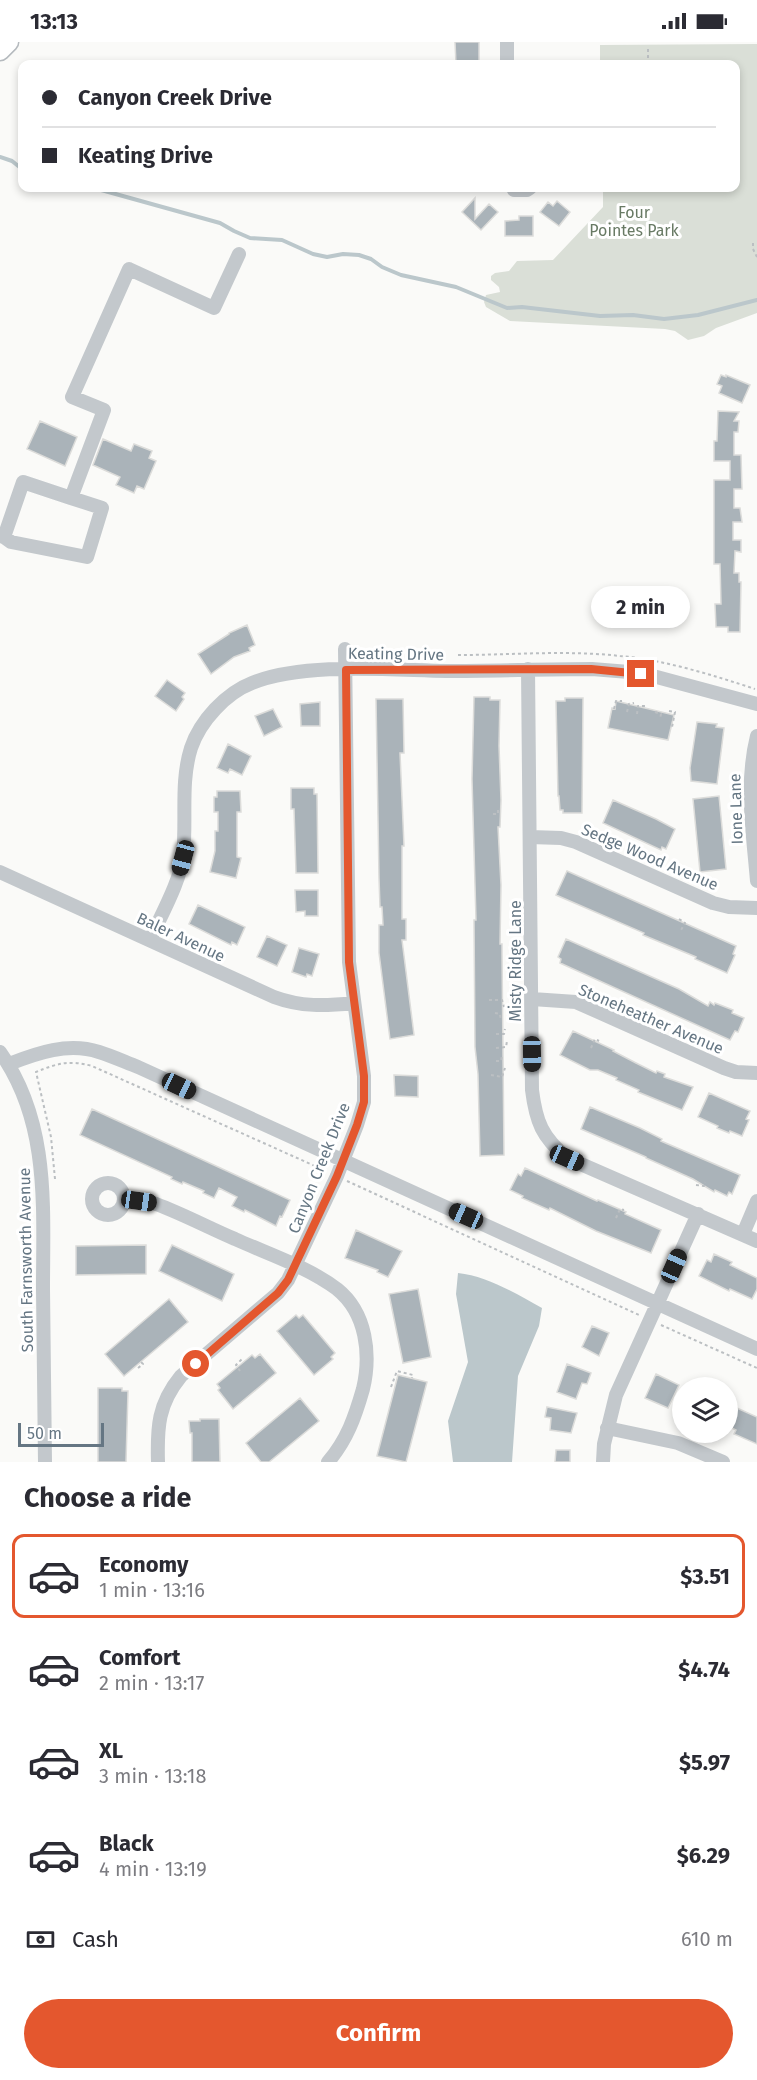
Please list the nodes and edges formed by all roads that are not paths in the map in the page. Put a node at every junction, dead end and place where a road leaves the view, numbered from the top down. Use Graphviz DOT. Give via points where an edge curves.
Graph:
graph roads {
  1 [pos="9,42"];
  2 [pos="507,42"];
  3 [pos="0,51"];
  4 [pos="507,60"];
  5 [pos="239,255"];
  6 [pos="71,498"];
  7 [pos="2,537"];
  8 [pos="345,649"];
  9 [pos="528,669"];
  10 [pos="346,670"];
  11 [pos="757,704"];
  12 [pos="757,735"];
  13 [pos="530,837"];
  14 [pos="0,872"];
  15 [pos="757,881"];
  16 [pos="757,908"];
  17 [pos="150,940"];
  18 [pos="532,999"];
  19 [pos="354,1004"];
  20 [pos="0,1052"];
  21 [pos="9,1064"];
  22 [pos="757,1074"];
  23 [pos="343,1160"];
  24 [pos="124,1199"];
  25 [pos="757,1201"];
  26 [pos="698,1214"];
  27 [pos="743,1234"];
  28 [pos="757,1240"];
  29 [pos="295,1266"];
  30 [pos="657,1303"];
  31 [pos="757,1349"];
  32 [pos="607,1428"];
  33 [pos="45,1462"];
  34 [pos="158,1462"];
  35 [pos="328,1462"];
  36 [pos="603,1462"];
  37 [pos="723,1462"];
  1 -- 3 [label="main road"];
  2 -- 4 [label="street"];
  5 -- 6 [label="street" via="214,308 129,269 72,397 104,410"];
  6 -- 7 [label="street" via="23,482"];
  6 -- 7 [label="street" via="102,508 87,558"];
  8 -- 10 [label="street, Canyon Creek Drive"];
  9 -- 10 [label="street, Keating Drive"];
  9 -- 11 [label="street, Keating Drive" via="628,672"];
  9 -- 13 [label="street, Misty Ridge Lane"];
  10 -- 17 [label="street, Keating Drive" via="294,672 250,683 230,696 203,726 192,746 183,790 183,858"];
  10 -- 19 [label="street, Canyon Creek Drive" via="349,962"];
  12 -- 15 [label="street, Ione Lane" via="750,773"];
  13 -- 16 [label="street, Sedge Wood Avenue" via="576,842 712,903 729,908"];
  13 -- 18 [label="street, Misty Ridge Lane"];
  14 -- 17 [label="street, Baler Avenue"];
  17 -- 19 [label="street, Baler Avenue" via="274,998 315,1006"];
  18 -- 22 [label="street, Stoneheather Avenue" via="576,1002 724,1068"];
  18 -- 26 [label="street, Misty Ridge Lane" via="534,1110 552,1146 567,1158"];
  19 -- 23 [label="street, Canyon Creek Drive" via="364,1102"];
  20 -- 21 [label="street, South Farnsworth Avenue"];
  21 -- 23 [label="street" via="64,1048 98,1051"];
  21 -- 33 [label="street, South Farnsworth Avenue" via="28,1105 41,1166"];
  23 -- 29 [label="street, Canyon Creek Drive"];
  23 -- 30 [label="street"];
  24 -- 29 [label="street" via="154,1203"];
  25 -- 27 [label="street"];
  26 -- 27 [label="street, Misty Ridge Lane"];
  26 -- 30 [label="street"];
  27 -- 28 [label="street, Misty Ridge Lane"];
  29 -- 34 [label="street, Canyon Creek Drive" via="278,1293 171,1389 159,1420"];
  29 -- 35 [label="street" via="337,1290 357,1314 365,1338 366,1378 356,1416 340,1449"];
  30 -- 31 [label="street"];
  30 -- 32 [label="street" via="616,1395"];
  32 -- 36 [label="street"];
  32 -- 37 [label="street" via="678,1443"];
}
